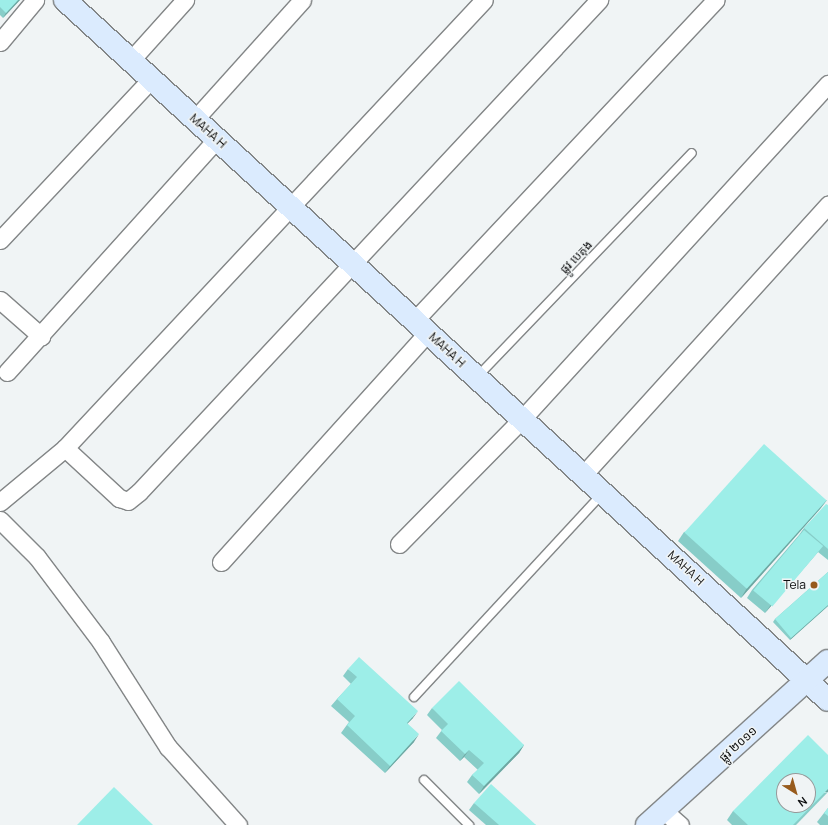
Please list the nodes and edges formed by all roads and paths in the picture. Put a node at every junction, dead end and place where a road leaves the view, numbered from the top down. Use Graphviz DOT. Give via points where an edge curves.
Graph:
graph roads {
  1 [pos="35,0"];
  2 [pos="185,0"];
  3 [pos="302,0"];
  4 [pos="484,0"];
  5 [pos="599,0"];
  6 [pos="715,0"];
  7 [pos="68,1"];
  8 [pos="0,42"];
  9 [pos="131,60"];
  10 [pos="151,79"];
  11 [pos="828,84"];
  12 [pos="195,119"];
  13 [pos="218,139"];
  14 [pos="692,153"];
  15 [pos="828,205"];
  16 [pos="291,207"];
  17 [pos="0,240"];
  18 [pos="352,263"];
  19 [pos="0,300"];
  20 [pos="421,326"];
  21 [pos="41,336"];
  22 [pos="7,372"];
  23 [pos="477,377"];
  24 [pos="522,419"];
  25 [pos="65,448"];
  26 [pos="583,475"];
  27 [pos="603,493"];
  28 [pos="0,502"];
  29 [pos="0,520"];
  30 [pos="400,544"];
  31 [pos="221,562"];
  32 [pos="828,661"];
  33 [pos="808,680"];
  34 [pos="414,697"];
  35 [pos="828,700"];
  36 [pos="424,780"];
  37 [pos="672,818"];
  38 [pos="238,825"];
  39 [pos="469,825"];
  40 [pos="647,825"];
  1 -- 8 [label="street"];
  2 -- 9 [label="street"];
  3 -- 12 [label="street"];
  4 -- 16 [label="street"];
  5 -- 18 [label="street"];
  6 -- 20 [label="street"];
  7 -- 9 [label="street, MAHA H"];
  9 -- 10 [label="street, MAHA H"];
  10 -- 12 [label="street, MAHA H"];
  10 -- 17 [label="street"];
  11 -- 24 [label="street"];
  12 -- 13 [label="street, MAHA H"];
  13 -- 16 [label="street, MAHA H"];
  13 -- 21 [label="street"];
  14 -- 23 [label="lane, ផ្លូវ បេតុង"];
  15 -- 26 [label="street"];
  16 -- 18 [label="street, MAHA H"];
  16 -- 25 [label="street"];
  18 -- 20 [label="street, MAHA H"];
  18 -- 25 [label="street" via="128,501 119,498"];
  19 -- 21 [label="street"];
  20 -- 23 [label="street, MAHA H"];
  20 -- 31 [label="street"];
  21 -- 22 [label="street"];
  23 -- 24 [label="street, MAHA H"];
  24 -- 26 [label="street, MAHA H"];
  24 -- 30 [label="street"];
  25 -- 28 [label="street"];
  26 -- 27 [label="street, MAHA H"];
  27 -- 33 [label="street, MAHA H"];
  27 -- 34 [label="lane"];
  29 -- 38 [label="street" via="37,557 96,636 168,747"];
  32 -- 33 [label="street, ផ្លូវ ២០១១"];
  33 -- 35 [label="street, MAHA H"];
  33 -- 37 [label="street, ផ្លូវ ២០១១"];
  36 -- 39 [label="lane"];
  37 -- 40 [label="street, ផ្លូវ ២០១១"];
}
